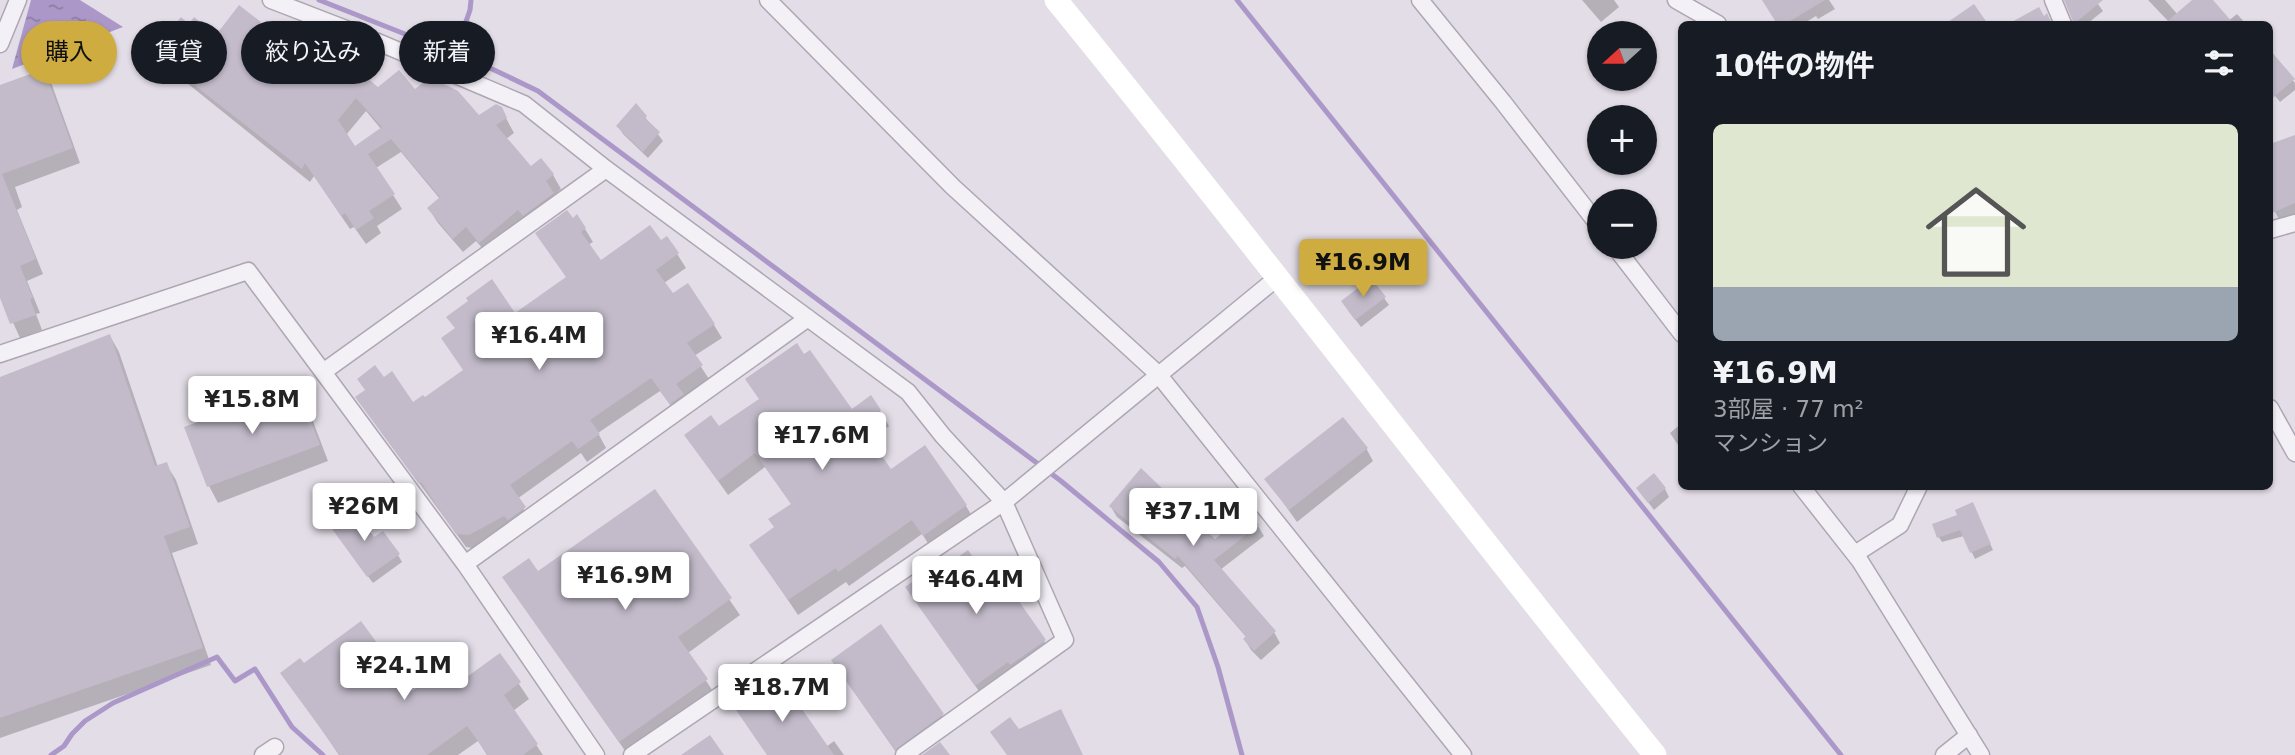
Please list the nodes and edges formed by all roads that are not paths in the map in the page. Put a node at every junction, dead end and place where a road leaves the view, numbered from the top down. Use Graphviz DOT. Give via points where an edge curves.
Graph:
graph roads {
  1 [pos="19,0"];
  2 [pos="271,0"];
  3 [pos="768,0"];
  4 [pos="1056,0"];
  5 [pos="1420,0"];
  6 [pos="1676,0"];
  7 [pos="2053,0"];
  8 [pos="1713,21"];
  9 [pos="2062,21"];
  10 [pos="0,44"];
  11 [pos="606,169"];
  12 [pos="1587,210"];
  13 [pos="2295,223"];
  14 [pos="2273,229"];
  15 [pos="1624,259"];
  16 [pos="1278,277"];
  17 [pos="808,318"];
  18 [pos="1678,329"];
  19 [pos="0,354"];
  20 [pos="323,372"];
  21 [pos="1158,374"];
  22 [pos="2273,413"];
  23 [pos="2295,453"];
  24 [pos="1804,490"];
  25 [pos="1917,490"];
  26 [pos="1004,502"];
  27 [pos="1855,554"];
  28 [pos="465,564"];
  29 [pos="1969,735"];
  30 [pos="596,755"];
  31 [pos="632,755"];
  32 [pos="904,755"];
  33 [pos="1463,755"];
  34 [pos="1655,755"];
  35 [pos="1944,755"];
  36 [pos="1981,755"];
  1 -- 10 [label="street"];
  2 -- 11 [label="street" via="524,104"];
  3 -- 21 [label="street" via="953,187"];
  4 -- 16 [label="street"];
  5 -- 12 [label="street"];
  6 -- 8 [label="street"];
  7 -- 9 [label="street"];
  11 -- 17 [label="street"];
  11 -- 20 [label="street"];
  13 -- 14 [label="street"];
  15 -- 18 [label="street"];
  16 -- 21 [label="street"];
  16 -- 34 [label="street"];
  17 -- 26 [label="street" via="908,393"];
  17 -- 28 [label="street"];
  19 -- 20 [label="street" via="248,271"];
  20 -- 28 [label="street"];
  21 -- 26 [label="street"];
  21 -- 33 [label="street"];
  22 -- 23 [label="street"];
  24 -- 27 [label="street"];
  25 -- 27 [label="street" via="1900,525"];
  26 -- 31 [label="street"];
  26 -- 32 [label="street" via="1065,640"];
  27 -- 29 [label="street"];
  28 -- 30 [label="street"];
  29 -- 35 [label="street"];
  29 -- 36 [label="street"];
}
